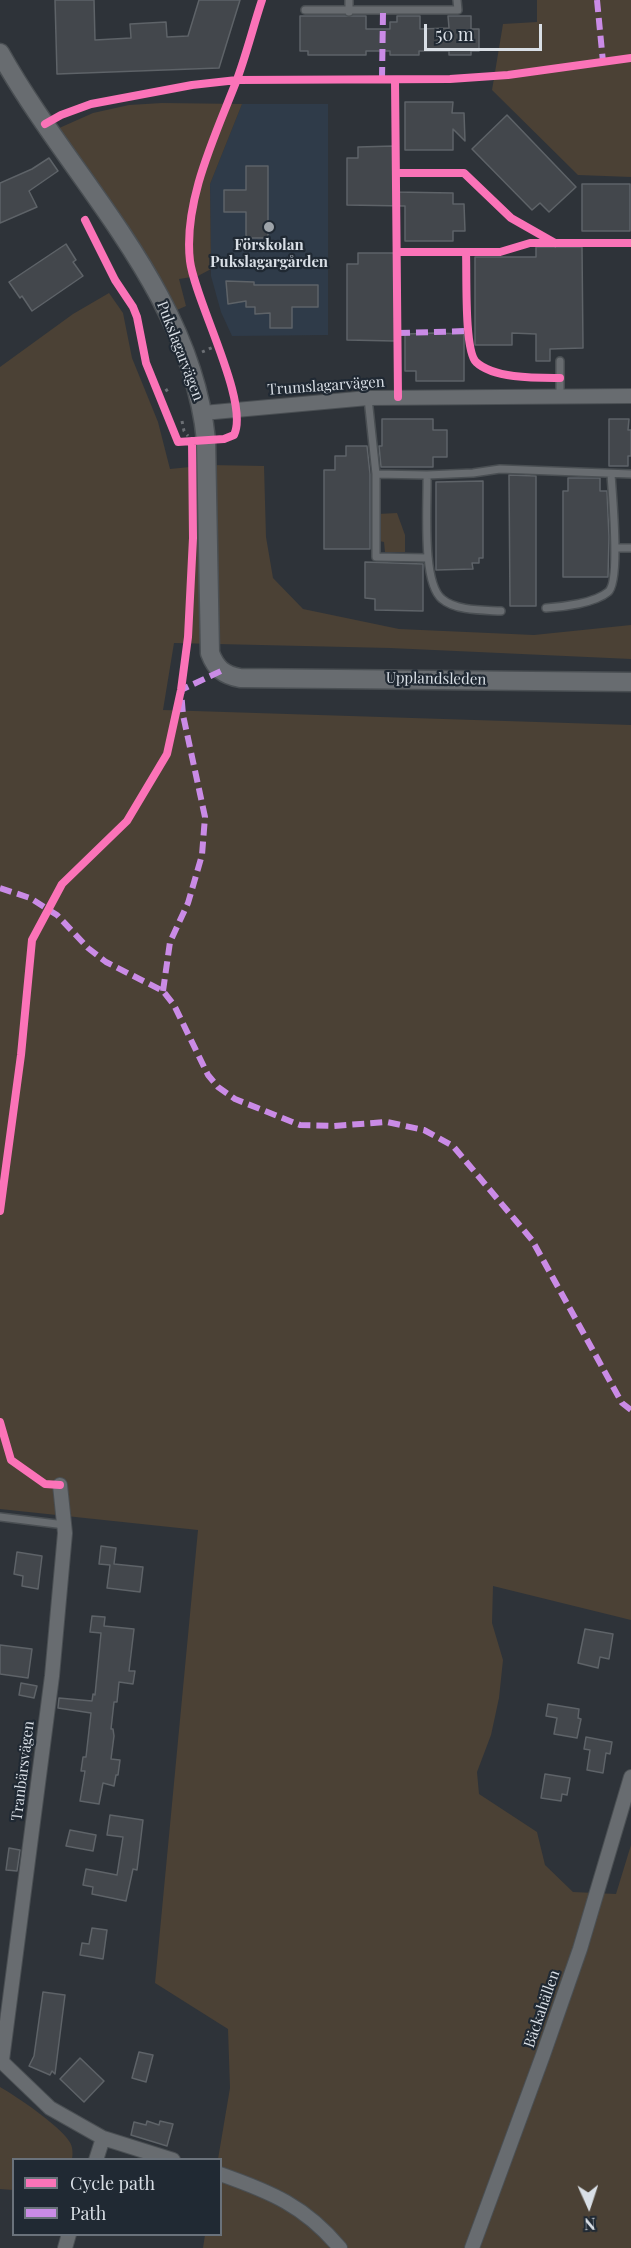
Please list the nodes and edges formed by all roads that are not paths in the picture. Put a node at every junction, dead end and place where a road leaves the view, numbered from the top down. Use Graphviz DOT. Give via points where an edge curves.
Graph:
graph roads {
  1 [pos="349,0"];
  2 [pos="457,0"];
  3 [pos="305,10"];
  4 [pos="349,12"];
  5 [pos="0,53"];
  6 [pos="560,361"];
  7 [pos="631,396"];
  8 [pos="560,397"];
  9 [pos="368,398"];
  10 [pos="203,413"];
  11 [pos="376,474"];
  12 [pos="611,474"];
  13 [pos="631,474"];
  14 [pos="427,475"];
  15 [pos="615,548"];
  16 [pos="631,548"];
  17 [pos="428,558"];
  18 [pos="546,608"];
  19 [pos="501,611"];
  20 [pos="240,678"];
  21 [pos="631,682"];
  22 [pos="60,1485"];
  23 [pos="0,1517"];
  24 [pos="65,1525"];
  25 [pos="631,1777"];
  26 [pos="1,2060"];
  27 [pos="103,2138"];
  28 [pos="97,2158"];
  29 [pos="167,2158"];
  30 [pos="222,2175"];
  31 [pos="340,2248"];
  32 [pos="472,2248"];
  1 -- 4 [label="lane"];
  2 -- 4 [label="lane" via="458,10"];
  3 -- 4 [label="lane"];
  5 -- 10 [label="street, Pukslagarvägen" via="148,275 172,322"];
  6 -- 8 [label="lane"];
  7 -- 8 [label="street, Trumslagarvägen"];
  8 -- 9 [label="street, Trumslagarvägen"];
  9 -- 10 [label="street, Trumslagarvägen"];
  9 -- 11 [label="lane"];
  10 -- 20 [label="street, Pukslagarvägen" via="210,653 221,671"];
  11 -- 14 [label="lane"];
  11 -- 17 [label="lane" via="376,557"];
  12 -- 13 [label="lane"];
  12 -- 14 [label="lane" via="500,469"];
  12 -- 15 [label="lane"];
  14 -- 17 [label="lane"];
  15 -- 16 [label="lane"];
  15 -- 18 [label="lane" via="610,591 581,603"];
  17 -- 19 [label="lane" via="431,581 442,599 476,610"];
  20 -- 21 [label="street, Upplandsleden"];
  22 -- 24 [label="street, Tranbärsvägen"];
  23 -- 24 [label="lane"];
  24 -- 26 [label="street, Tranbärsvägen" via="52,1676"];
  25 -- 32 [label="street, Bäckahällen" via="580,1949"];
  26 -- 27 [label="street" via="50,2108"];
  27 -- 28 [label="street"];
  27 -- 29 [label="street"];
  30 -- 31 [label="street" via="280,2197 308,2216"];
}
